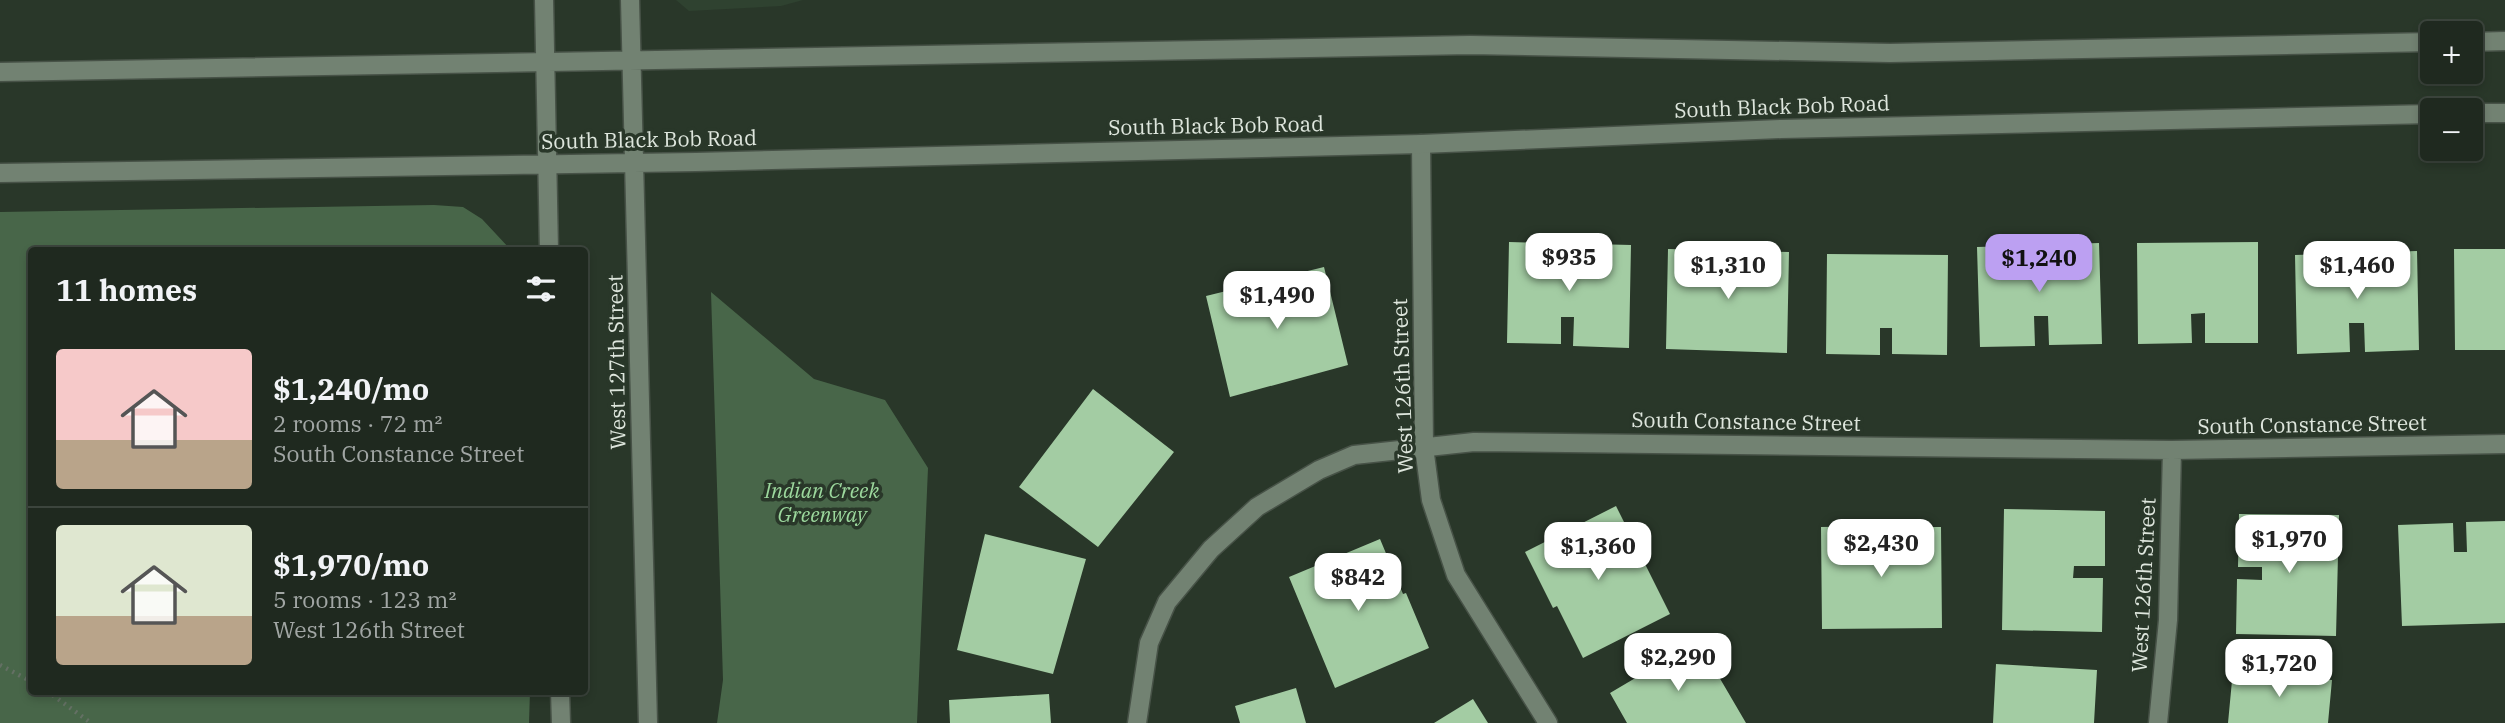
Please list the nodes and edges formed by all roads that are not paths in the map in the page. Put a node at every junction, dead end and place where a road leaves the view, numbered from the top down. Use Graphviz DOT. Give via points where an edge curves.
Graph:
graph roads {
  1 [pos="544,0"];
  2 [pos="629,0"];
  3 [pos="2505,41"];
  4 [pos="2420,42"];
  5 [pos="2483,42"];
  6 [pos="631,62"];
  7 [pos="545,63"];
  8 [pos="0,72"];
  9 [pos="2483,113"];
  10 [pos="2505,113"];
  11 [pos="2420,114"];
  12 [pos="1421,144"];
  13 [pos="635,163"];
  14 [pos="547,164"];
  15 [pos="0,173"];
  16 [pos="549,247"];
  17 [pos="2505,444"];
  18 [pos="1424,447"];
  19 [pos="2172,450"];
  20 [pos="560,695"];
  21 [pos="561,723"];
  22 [pos="648,723"];
  23 [pos="1137,723"];
  24 [pos="1548,723"];
  25 [pos="2158,723"];
  1 -- 7 [label="main road"];
  2 -- 6 [label="main road, West 127th Street"];
  3 -- 5 [label="main road"];
  4 -- 6 [label="main road" via="1890,53 1469,46"];
  6 -- 7 [label="main road"];
  6 -- 13 [label="main road, West 127th Street"];
  7 -- 8 [label="main road"];
  7 -- 14 [label="main road"];
  9 -- 10 [label="main road"];
  11 -- 12 [label="main road, South Black Bob Road" via="1781,129"];
  12 -- 13 [label="main road, South Black Bob Road"];
  12 -- 18 [label="main road, West 126th Street"];
  13 -- 14 [label="main road, South Black Bob Road"];
  13 -- 22 [label="main road, West 127th Street"];
  14 -- 15 [label="main road, South Black Bob Road"];
  14 -- 16 [label="main road"];
  17 -- 19 [label="main road, South Constance Street"];
  18 -- 19 [label="main road, South Constance Street" via="1474,442"];
  18 -- 23 [label="main road, South Constance Street" via="1354,455 1319,470 1256,507 1210,549 1167,602 1149,643"];
  18 -- 24 [label="main road, West 126th Street" via="1431,500 1456,575"];
  19 -- 25 [label="main road, West 126th Street" via="2168,620"];
  20 -- 21 [label="main road"];
}
